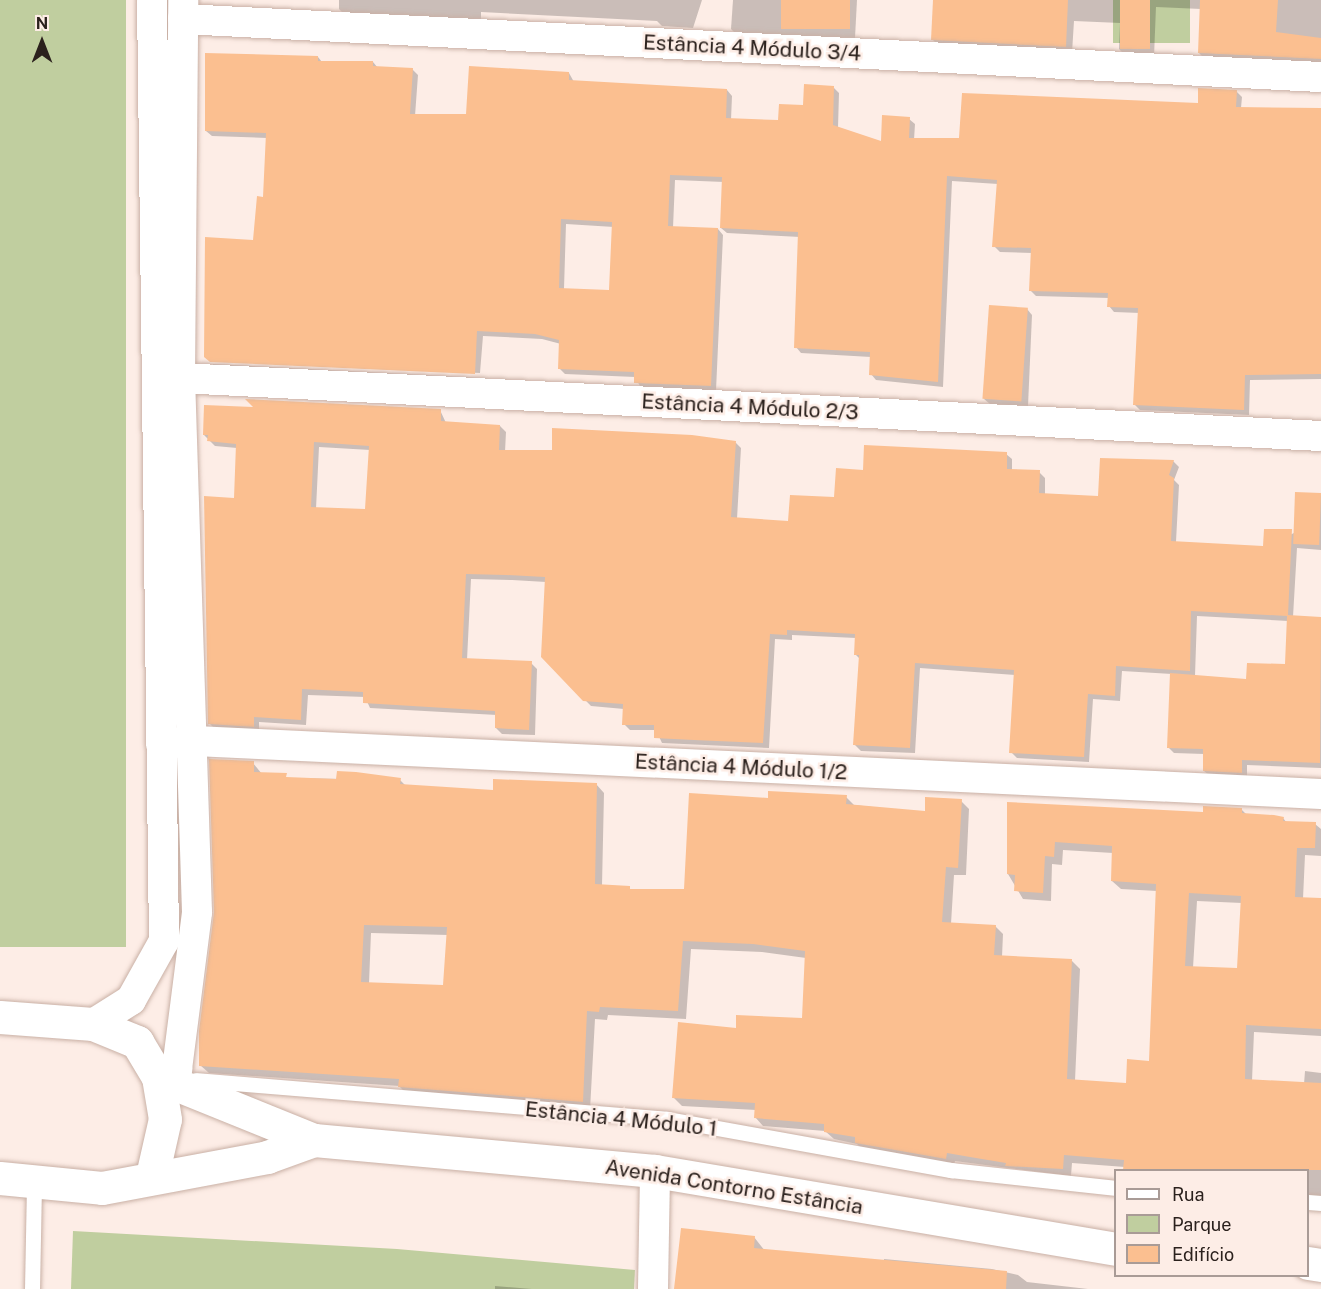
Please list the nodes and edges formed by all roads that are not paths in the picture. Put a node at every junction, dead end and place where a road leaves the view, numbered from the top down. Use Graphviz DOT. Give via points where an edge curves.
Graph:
graph roads {
  1 [pos="152,0"];
  2 [pos="179,6"];
  3 [pos="1321,77"];
  4 [pos="180,378"];
  5 [pos="1321,436"];
  6 [pos="195,741"];
  7 [pos="161,744"];
  8 [pos="1321,794"];
  9 [pos="0,1017"];
  10 [pos="93,1024"];
  11 [pos="158,1077"];
  12 [pos="314,1140"];
  13 [pos="655,1171"];
  14 [pos="152,1176"];
  15 [pos="0,1178"];
  16 [pos="34,1183"];
  17 [pos="1114,1188"];
  18 [pos="1114,1249"];
  19 [pos="32,1289"];
  20 [pos="653,1289"];
  1 -- 7 [label="street"];
  2 -- 3 [label="street, Estância 4 Módulo 3/4"];
  2 -- 4 [label="street"];
  4 -- 5 [label="street, Estância 4 Módulo 2/3"];
  4 -- 6 [label="street"];
  6 -- 7 [label="street, Estância 4 Módulo 1/2"];
  6 -- 8 [label="street, Estância 4 Módulo 1/2"];
  6 -- 11 [label="street" via="197,912 177,1069"];
  7 -- 10 [label="street" via="164,941 131,1000"];
  9 -- 10 [label="street"];
  10 -- 11 [label="street" via="137,1042"];
  11 -- 12 [label="street, Avenida Contorno Estância"];
  11 -- 14 [label="street" via="165,1119"];
  11 -- 17 [label="lane, Estância 4 Módulo 1" via="667,1119 951,1170"];
  12 -- 13 [label="street, Avenida Contorno Estância"];
  12 -- 14 [label="street, Avenida Contorno Estância" via="267,1157"];
  13 -- 18 [label="street, Avenida Contorno Estância"];
  13 -- 20 [label="street"];
  14 -- 16 [label="street, Avenida Contorno Estância" via="102,1188"];
  15 -- 16 [label="street, Avenida Contorno Estância"];
  16 -- 19 [label="lane"];
}
